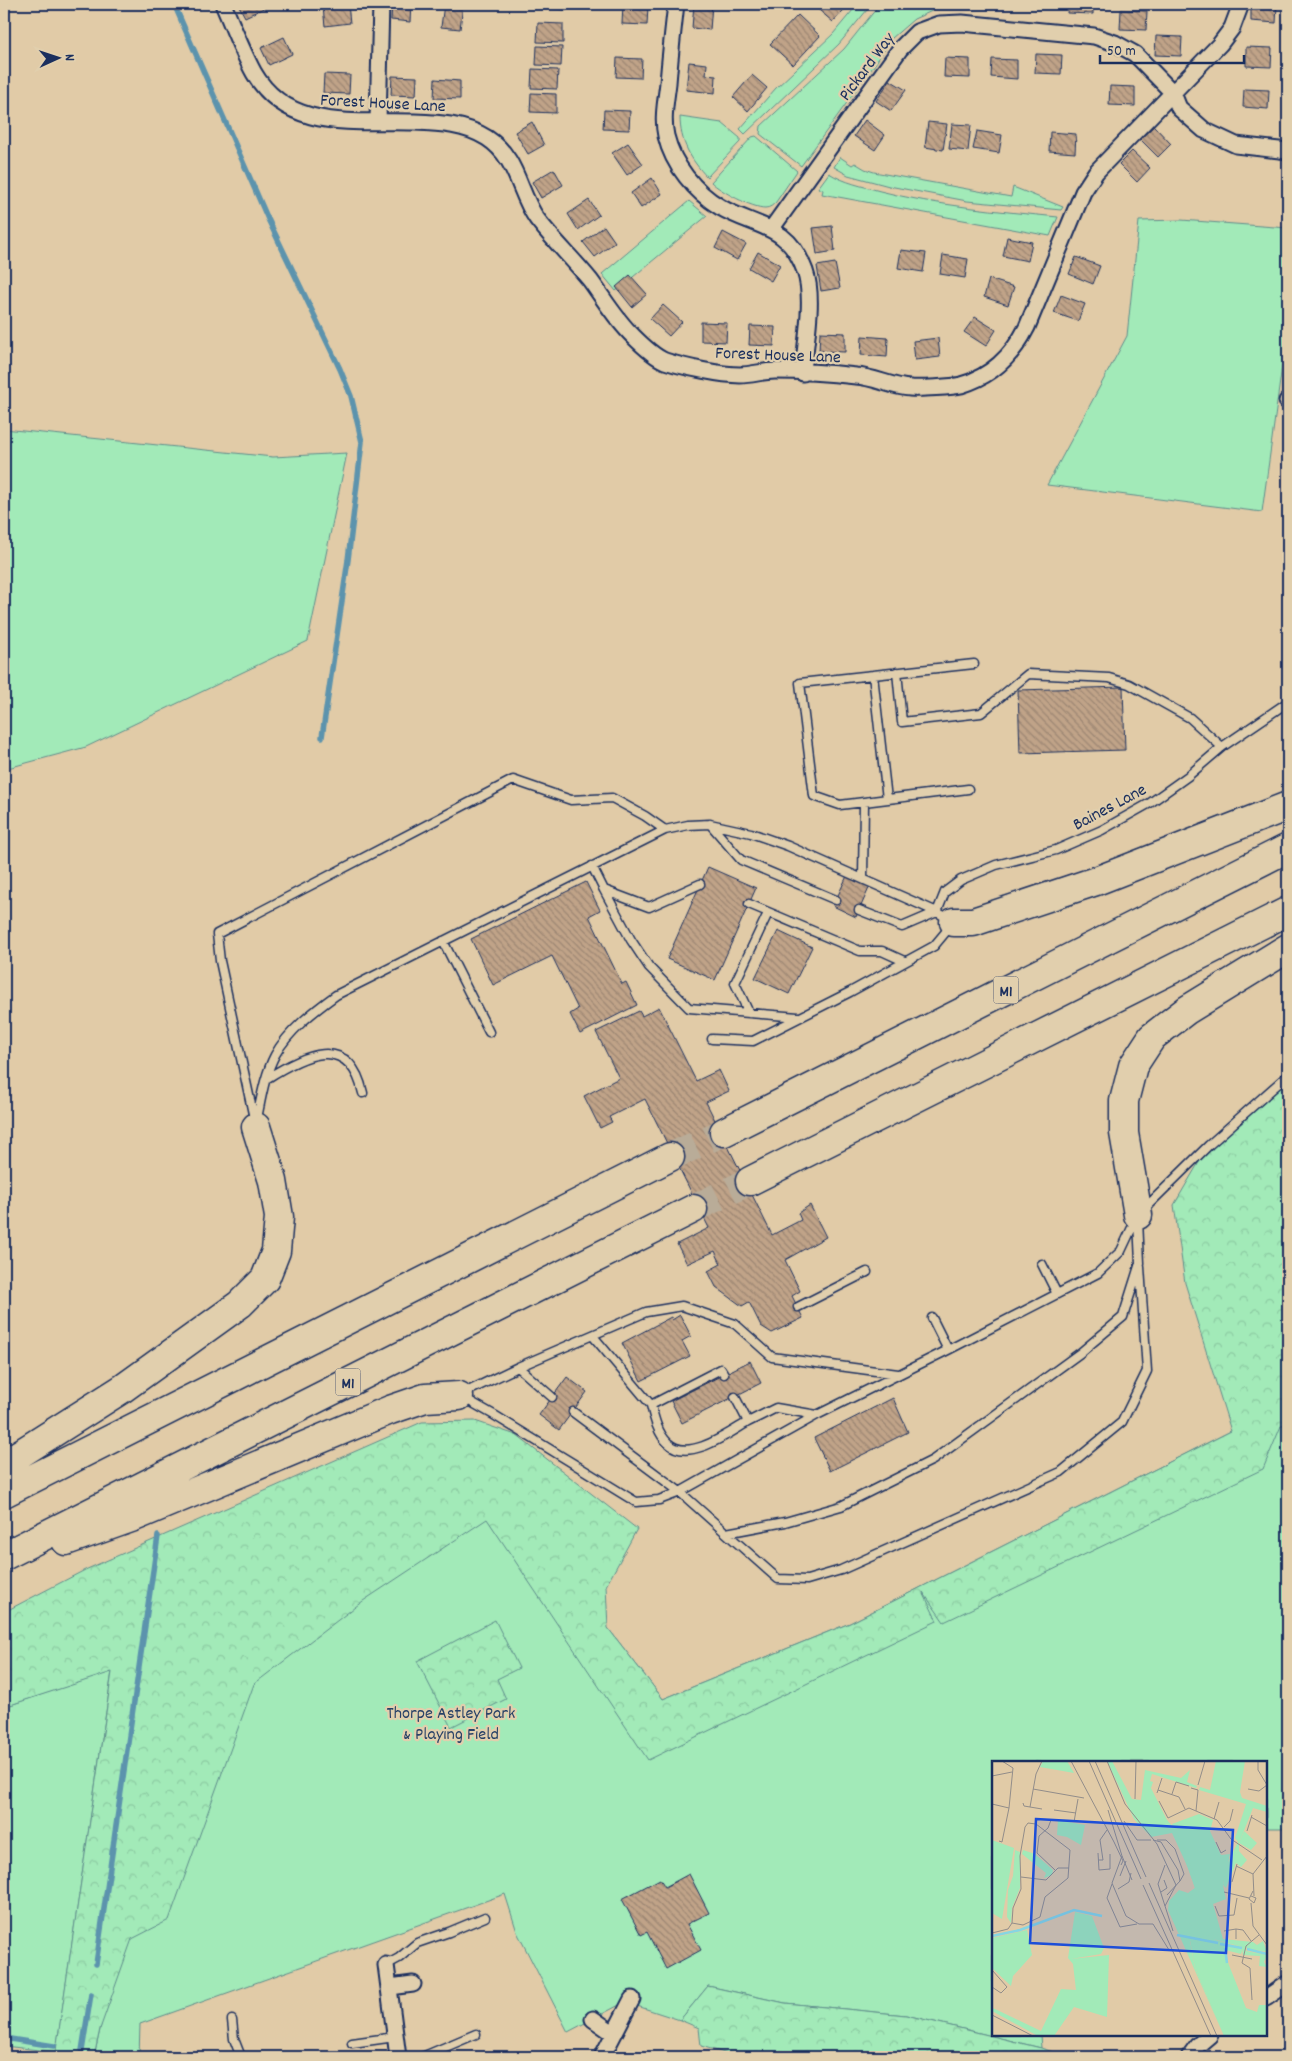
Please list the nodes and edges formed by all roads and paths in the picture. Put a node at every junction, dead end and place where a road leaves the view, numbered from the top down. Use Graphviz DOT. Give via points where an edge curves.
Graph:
graph roads {
  1 [pos="222,4"];
  2 [pos="381,4"];
  3 [pos="676,4"];
  4 [pos="1242,4"];
  5 [pos="1173,93"];
  6 [pos="378,121"];
  7 [pos="1288,151"];
  8 [pos="772,228"];
  9 [pos="803,373"];
  10 [pos="974,664"];
  11 [pos="897,672"];
  12 [pos="873,675"];
  13 [pos="1288,702"];
  14 [pos="1222,748"];
  15 [pos="968,789"];
  16 [pos="886,799"];
  17 [pos="864,802"];
  18 [pos="1288,806"];
  19 [pos="710,824"];
  20 [pos="665,830"];
  21 [pos="1288,848"];
  22 [pos="592,866"];
  23 [pos="864,880"];
  24 [pos="700,884"];
  25 [pos="604,890"];
  26 [pos="836,900"];
  27 [pos="749,904"];
  28 [pos="859,910"];
  29 [pos="1288,911"];
  30 [pos="768,913"];
  31 [pos="945,917"];
  32 [pos="443,941"];
  33 [pos="1288,948"];
  34 [pos="904,961"];
  35 [pos="749,1013"];
  36 [pos="798,1017"];
  37 [pos="488,1032"];
  38 [pos="712,1040"];
  39 [pos="1288,1075"];
  40 [pos="266,1080"];
  41 [pos="363,1093"];
  42 [pos="256,1127"];
  43 [pos="724,1132"];
  44 [pos="670,1157"];
  45 [pos="750,1181"];
  46 [pos="693,1209"];
  47 [pos="1138,1216"];
  48 [pos="1140,1263"];
  49 [pos="1042,1264"];
  50 [pos="867,1272"];
  51 [pos="1058,1294"];
  52 [pos="798,1307"];
  53 [pos="932,1318"];
  54 [pos="593,1336"];
  55 [pos="948,1350"];
  56 [pos="518,1368"];
  57 [pos="724,1374"];
  58 [pos="898,1374"];
  59 [pos="459,1396"];
  60 [pos="552,1397"];
  61 [pos="735,1397"];
  62 [pos="651,1405"];
  63 [pos="573,1412"];
  64 [pos="817,1415"];
  65 [pos="748,1422"];
  66 [pos="4,1464"];
  67 [pos="680,1492"];
  68 [pos="4,1493"];
  69 [pos="726,1533"];
  70 [pos="4,1556"];
  71 [pos="4,1564"];
  72 [pos="485,1917"];
  73 [pos="386,1965"];
  74 [pos="413,1984"];
  75 [pos="1288,1984"];
  76 [pos="390,1988"];
  77 [pos="1267,1997"];
  78 [pos="632,1999"];
  79 [pos="594,2019"];
  80 [pos="232,2020"];
  81 [pos="613,2033"];
  82 [pos="476,2034"];
  83 [pos="1209,2036"];
  84 [pos="395,2037"];
  85 [pos="352,2042"];
  86 [pos="241,2057"];
  87 [pos="398,2057"];
  88 [pos="422,2057"];
  89 [pos="602,2057"];
  90 [pos="1189,2057"];
  1 -- 6 [label="street, Forest House Lane" via="254,74 271,96 291,110 315,118"];
  2 -- 6 [label="street"];
  3 -- 8 [label="street" via="664,113 666,136 675,158 696,190 721,208"];
  4 -- 5 [label="street, Forest House Lane" via="1232,28 1220,44"];
  5 -- 7 [label="street, Pickard Way" via="1179,108 1204,130 1236,145"];
  5 -- 8 [label="street, Pickard Way" via="1135,54 1094,36 962,23 939,24 917,32 900,49"];
  5 -- 9 [label="street, Forest House Lane" via="1096,172 1019,344 995,369 959,385 911,388 860,376"];
  6 -- 9 [label="street, Forest House Lane" via="444,123 487,138 503,152 514,168 537,218 633,336 663,360 739,375 774,371"];
  8 -- 9 [label="street" via="796,253 805,271 809,294"];
  10 -- 11 [label="lane"];
  11 -- 12 [label="lane"];
  11 -- 14 [label="lane" via="902,722 980,714 1028,674 1108,678 1129,684 1190,718"];
  12 -- 16 [label="lane"];
  12 -- 17 [label="lane" via="800,683 814,796 840,805"];
  13 -- 14 [label="lane, Baines Lane"];
  14 -- 31 [label="lane, Baines Lane" via="1150,803 1102,830 1056,850 996,866 961,880 945,892"];
  15 -- 16 [label="lane"];
  16 -- 17 [label="lane"];
  17 -- 23 [label="lane"];
  18 -- 31 [label="highway" via="1096,881 974,922"];
  19 -- 20 [label="lane"];
  19 -- 23 [label="lane" via="788,846"];
  19 -- 26 [label="lane" via="741,860"];
  20 -- 22 [label="lane"];
  20 -- 42 [label="lane" via="612,798 571,800 513,780 216,934"];
  21 -- 43 [label="highway, M1"];
  22 -- 25 [label="lane"];
  22 -- 32 [label="lane"];
  23 -- 31 [label="lane"];
  24 -- 25 [label="lane" via="649,907"];
  25 -- 35 [label="lane" via="649,967 689,1008"];
  27 -- 30 [label="lane"];
  28 -- 31 [label="lane" via="902,928"];
  29 -- 45 [label="highway"];
  30 -- 34 [label="lane" via="860,951 882,952"];
  30 -- 35 [label="lane" via="735,983"];
  31 -- 34 [label="lane, Baines Lane" via="934,946"];
  32 -- 37 [label="lane"];
  32 -- 40 [label="lane" via="336,995 314,1011 276,1054"];
  33 -- 47 [label="highway" via="1187,1010 1152,1038 1133,1066 1124,1101 1124,1134"];
  34 -- 36 [label="lane, Baines Lane"];
  35 -- 36 [label="lane"];
  36 -- 38 [label="lane, Baines Lane" via="753,1041"];
  39 -- 47 [label="lane" via="1209,1145"];
  40 -- 41 [label="lane" via="288,1065 326,1053 351,1064 360,1077"];
  40 -- 42 [label="lane"];
  42 -- 66 [label="highway" via="273,1181 279,1217 276,1251 265,1279 240,1304 138,1377"];
  44 -- 68 [label="highway"];
  46 -- 70 [label="highway, M1"];
  47 -- 48 [label="lane"];
  47 -- 51 [label="lane" via="1121,1251 1098,1273"];
  48 -- 69 [label="lane" via="1123,1317 1080,1353 933,1460 841,1506 785,1522"];
  48 -- 69 [label="lane" via="1147,1371 1122,1422 1061,1472 841,1570 807,1580 778,1579"];
  49 -- 51 [label="lane"];
  50 -- 52 [label="lane"];
  51 -- 55 [label="lane"];
  53 -- 55 [label="lane"];
  54 -- 56 [label="lane"];
  54 -- 58 [label="lane" via="646,1312 682,1306 735,1324 772,1357"];
  54 -- 62 [label="lane"];
  55 -- 58 [label="lane"];
  56 -- 59 [label="lane"];
  56 -- 60 [label="lane"];
  57 -- 62 [label="lane" via="721,1369"];
  58 -- 64 [label="lane"];
  59 -- 67 [label="lane" via="636,1502 659,1500"];
  59 -- 71 [label="highway" via="425,1398 390,1410 134,1517"];
  61 -- 65 [label="lane"];
  62 -- 65 [label="lane" via="657,1426 668,1444 682,1451 702,1447"];
  63 -- 67 [label="lane"];
  64 -- 65 [label="lane" via="776,1408"];
  64 -- 67 [label="lane"];
  67 -- 69 [label="lane"];
  72 -- 73 [label="lane" via="417,1942"];
  73 -- 76 [label="street"];
  74 -- 76 [label="street"];
  75 -- 77 [label="street"];
  76 -- 84 [label="street"];
  78 -- 81 [label="street"];
  79 -- 81 [label="street"];
  80 -- 86 [label="lane" via="234,2039"];
  81 -- 89 [label="street"];
  82 -- 88 [label="lane"];
  83 -- 90 [label="street"];
  84 -- 85 [label="lane"];
  84 -- 87 [label="street"];
}
